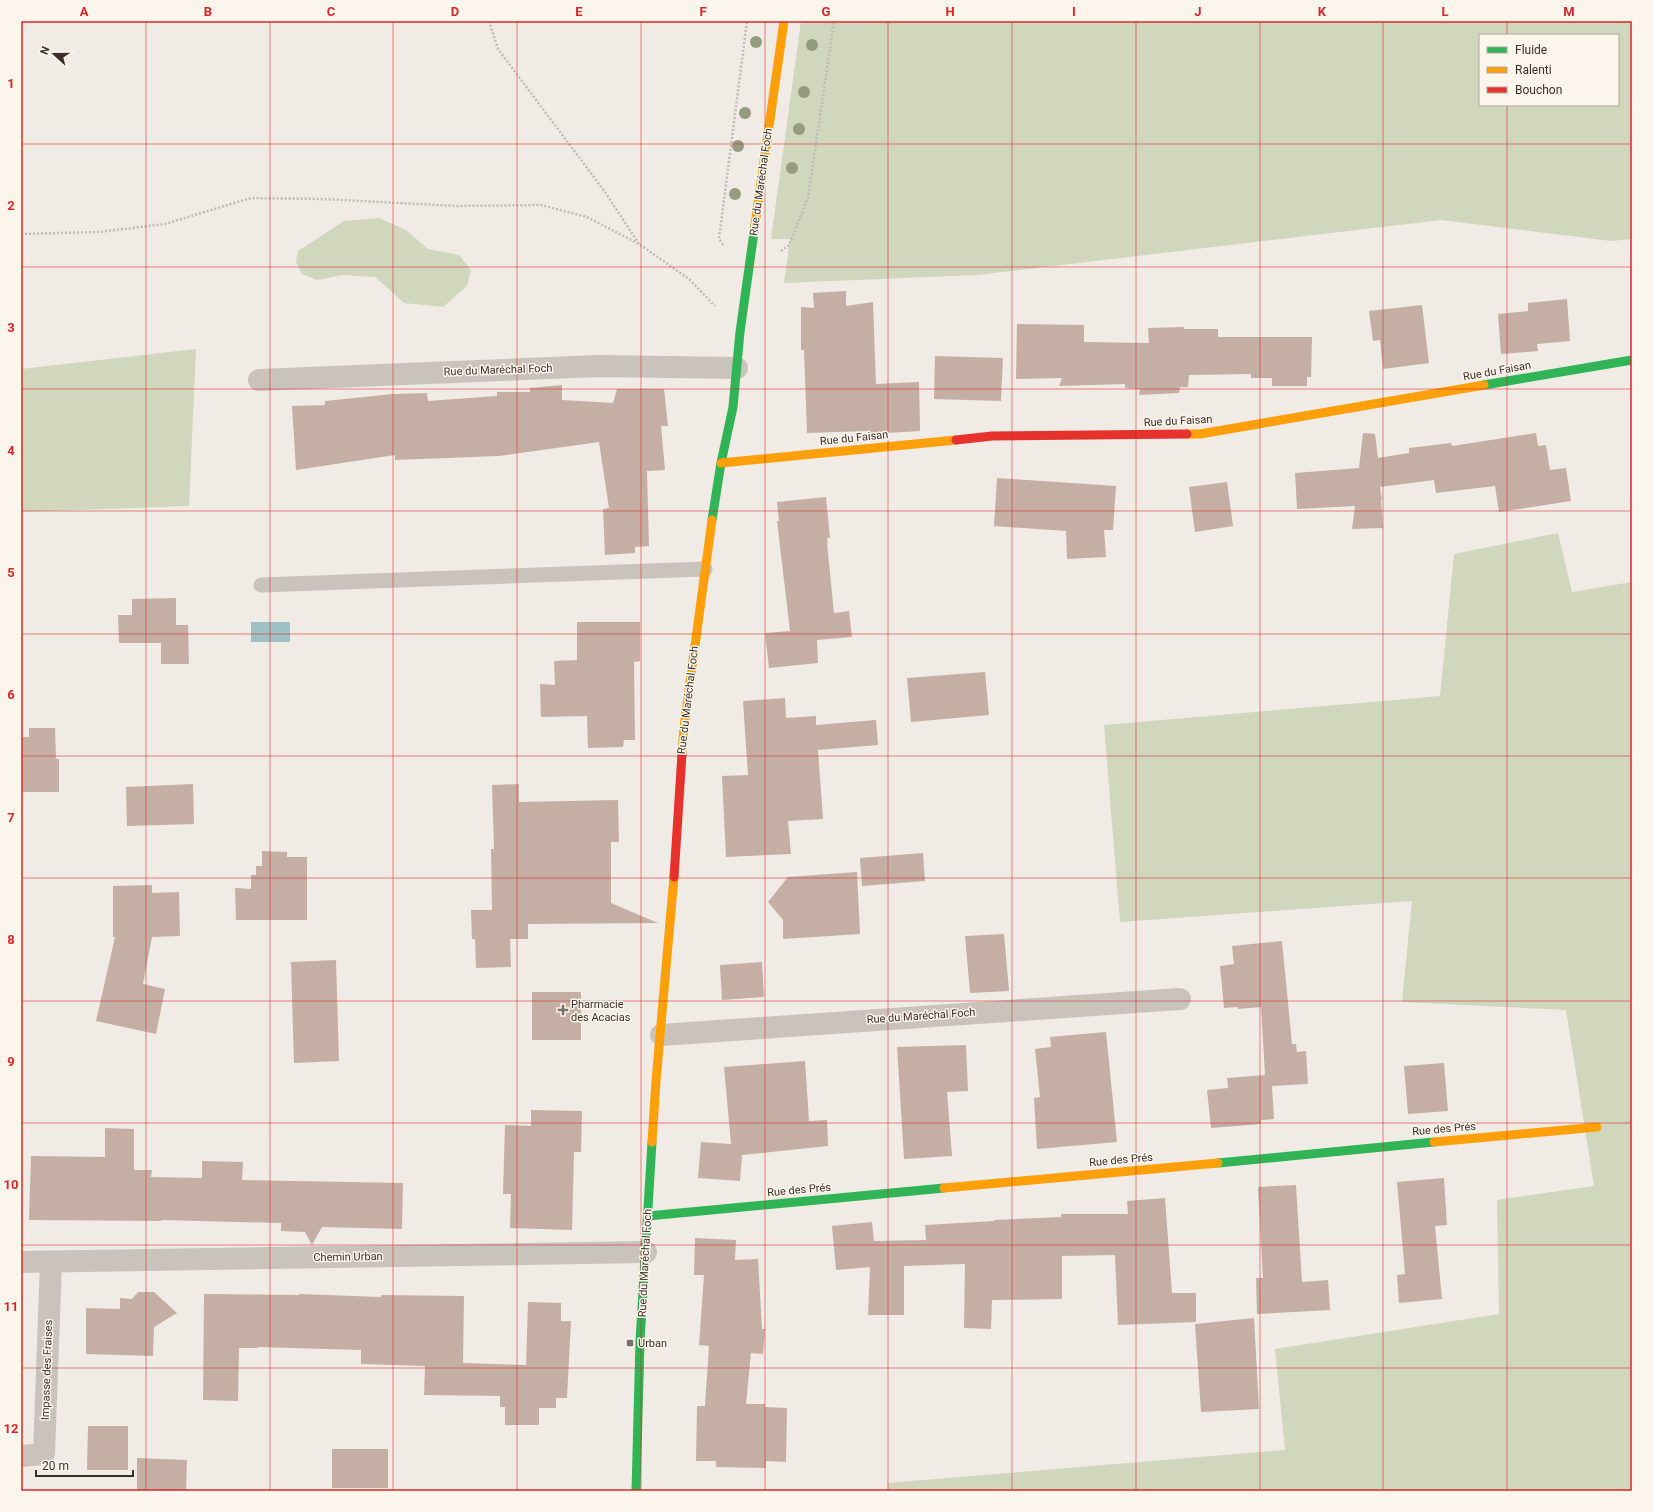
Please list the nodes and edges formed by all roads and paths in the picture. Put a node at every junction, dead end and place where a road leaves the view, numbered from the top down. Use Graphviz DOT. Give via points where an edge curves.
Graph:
graph roads {
  1 [pos="489,21"];
  2 [pos="747,21"];
  3 [pos="784,21"];
  4 [pos="834,21"];
  5 [pos="21,234"];
  6 [pos="639,244"];
  7 [pos="748,275"];
  8 [pos="740,332"];
  9 [pos="1632,360"];
  10 [pos="737,368"];
  11 [pos="259,380"];
  12 [pos="721,463"];
  13 [pos="705,569"];
  14 [pos="261,585"];
  15 [pos="1180,999"];
  16 [pos="661,1035"];
  17 [pos="1597,1127"];
  18 [pos="648,1216"];
  19 [pos="646,1252"];
  20 [pos="21,1262"];
  21 [pos="51,1262"];
  22 [pos="21,1456"];
  23 [pos="636,1491"];
  1 -- 6 [label="path" via="498,49 600,186"];
  2 -- 7 [label="path" via="719,239"];
  3 -- 7 [label="street, Rue du Maréchal Foch"];
  4 -- 7 [label="path" via="808,198 789,245"];
  5 -- 6 [label="path" via="99,232 166,224 251,198 322,199 458,206 541,205 587,217"];
  6 -- 8 [label="path" via="689,279"];
  7 -- 8 [label="street, Rue du Maréchal Foch"];
  8 -- 10 [label="street, Rue du Maréchal Foch"];
  9 -- 12 [label="street, Rue du Faisan" via="1200,434 992,436"];
  10 -- 11 [label="street, Rue du Maréchal Foch" via="599,366"];
  10 -- 12 [label="street, Rue du Maréchal Foch" via="733,407"];
  12 -- 13 [label="street, Rue du Maréchal Foch"];
  13 -- 14 [label="lane"];
  13 -- 16 [label="street, Rue du Maréchal Foch" via="684,727"];
  15 -- 16 [label="street, Rue du Maréchal Foch"];
  16 -- 18 [label="street, Rue du Maréchal Foch"];
  17 -- 18 [label="street, Rue des Prés"];
  18 -- 19 [label="street, Rue du Maréchal Foch"];
  19 -- 21 [label="street, Chemin Urban"];
  19 -- 23 [label="street, Rue du Maréchal Foch" via="640,1341"];
  20 -- 21 [label="street, Chemin Urban"];
  21 -- 22 [label="street, Impasse des Fraises" via="44,1454"];
}
